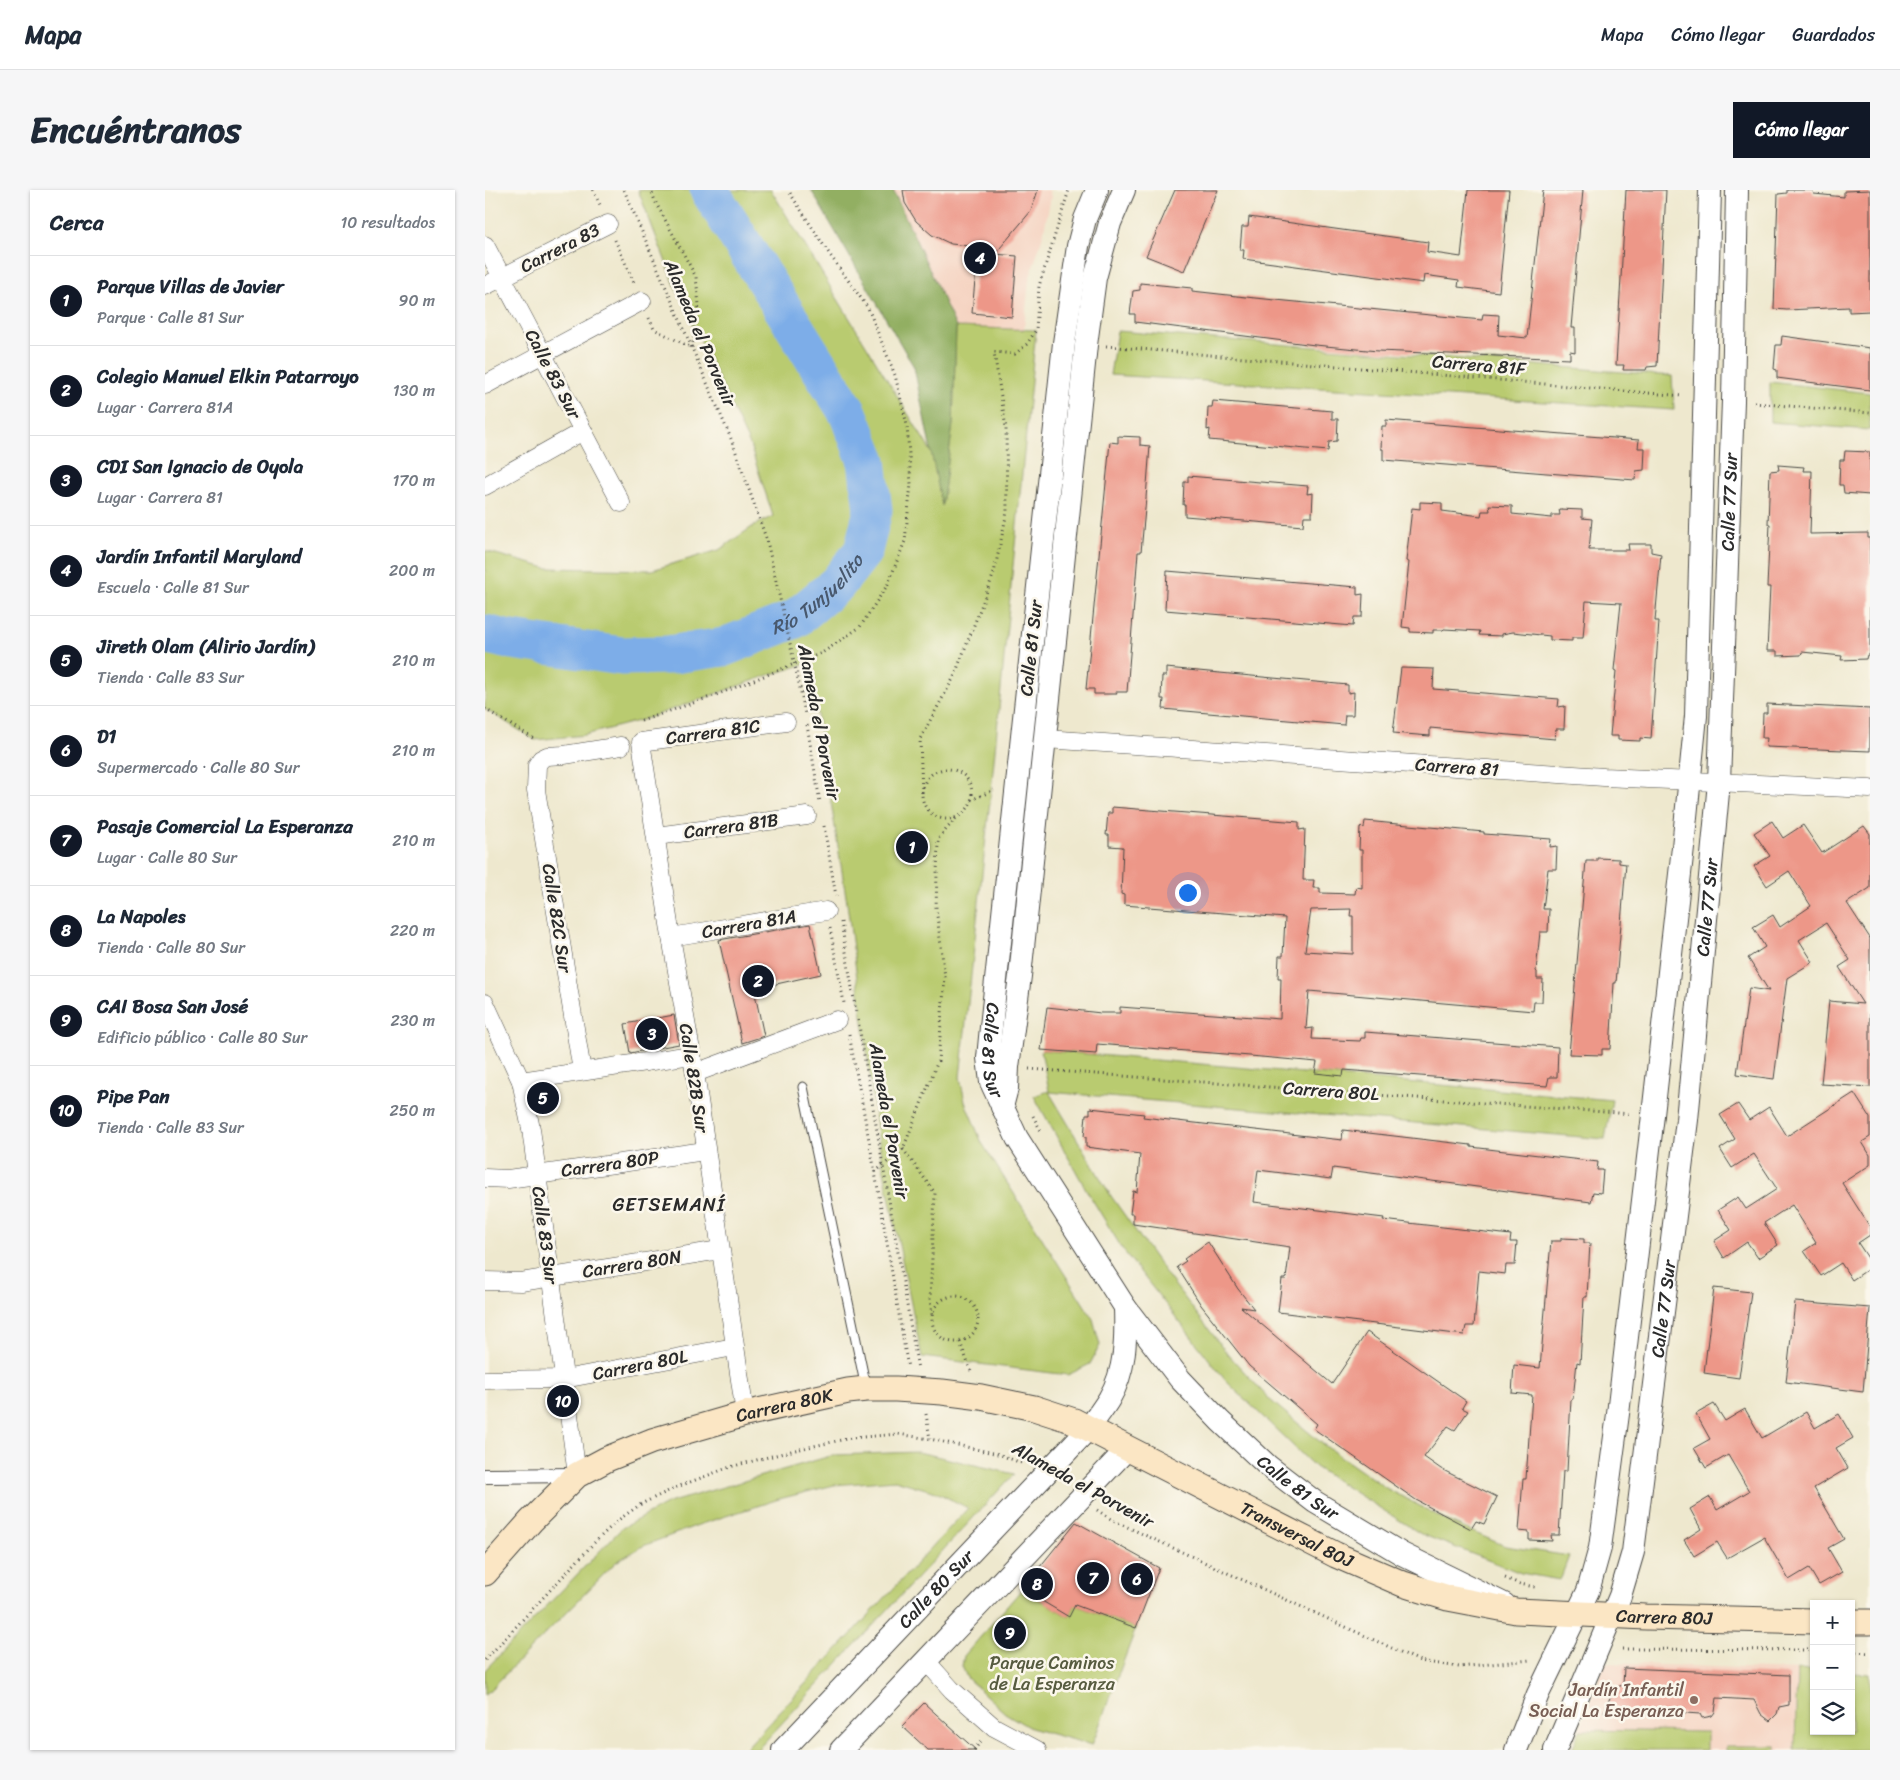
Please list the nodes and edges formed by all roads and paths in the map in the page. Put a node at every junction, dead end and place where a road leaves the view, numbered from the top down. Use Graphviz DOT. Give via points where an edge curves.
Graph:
graph roads {
  1 [pos="593,190"];
  2 [pos="624,190"];
  3 [pos="651,190"];
  4 [pos="788,190"];
  5 [pos="1069,190"];
  6 [pos="1097,190"];
  7 [pos="1124,190"];
  8 [pos="1710,190"];
  9 [pos="1737,190"];
  10 [pos="608,224"];
  11 [pos="485,245"];
  12 [pos="501,277"];
  13 [pos="485,286"];
  14 [pos="642,300"];
  15 [pos="1086,345"];
  16 [pos="692,348"];
  17 [pos="542,354"];
  18 [pos="485,385"];
  19 [pos="1703,398"];
  20 [pos="1733,401"];
  21 [pos="1870,413"];
  22 [pos="583,431"];
  23 [pos="485,486"];
  24 [pos="621,504"];
  25 [pos="485,709"];
  26 [pos="786,722"];
  27 [pos="633,723"];
  28 [pos="543,739"];
  29 [pos="1045,739"];
  30 [pos="535,740"];
  31 [pos="641,742"];
  32 [pos="621,746"];
  33 [pos="564,755"];
  34 [pos="1690,781"];
  35 [pos="1719,782"];
  36 [pos="1870,788"];
  37 [pos="921,793"];
  38 [pos="820,804"];
  39 [pos="807,816"];
  40 [pos="957,817"];
  41 [pos="824,823"];
  42 [pos="656,836"];
  43 [pos="834,908"];
  44 [pos="671,937"];
  45 [pos="485,1003"];
  46 [pos="843,1018"];
  47 [pos="691,1055"];
  48 [pos="1008,1067"];
  49 [pos="582,1071"];
  50 [pos="695,1074"];
  51 [pos="521,1080"];
  52 [pos="803,1087"];
  53 [pos="1002,1107"];
  54 [pos="1030,1110"];
  55 [pos="1653,1115"];
  56 [pos="1043,1135"];
  57 [pos="903,1149"];
  58 [pos="705,1151"];
  59 [pos="883,1166"];
  60 [pos="875,1172"];
  61 [pos="537,1175"];
  62 [pos="485,1178"];
  63 [pos="720,1250"];
  64 [pos="551,1277"];
  65 [pos="485,1281"];
  66 [pos="1125,1307"];
  67 [pos="931,1315"];
  68 [pos="960,1342"];
  69 [pos="734,1347"];
  70 [pos="908,1368"];
  71 [pos="972,1374"];
  72 [pos="564,1379"];
  73 [pos="485,1380"];
  74 [pos="866,1388"];
  75 [pos="921,1390"];
  76 [pos="745,1414"];
  77 [pos="1089,1428"];
  78 [pos="930,1438"];
  79 [pos="1128,1448"];
  80 [pos="577,1475"];
  81 [pos="485,1476"];
  82 [pos="1043,1476"];
  83 [pos="1079,1499"];
  84 [pos="485,1573"];
  85 [pos="1503,1577"];
  86 [pos="1537,1587"];
  87 [pos="1516,1610"];
  88 [pos="1576,1614"];
  89 [pos="1611,1615"];
  90 [pos="1810,1621"];
  91 [pos="1855,1622"];
  92 [pos="1870,1622"];
  93 [pos="1621,1650"];
  94 [pos="1810,1650"];
  95 [pos="1855,1652"];
  96 [pos="1870,1653"];
  97 [pos="485,1660"];
  98 [pos="1529,1660"];
  99 [pos="925,1661"];
  100 [pos="783,1750"];
  101 [pos="841,1750"];
  102 [pos="1037,1750"];
  103 [pos="1516,1750"];
  104 [pos="1555,1750"];
  1 -- 10 [label="path"];
  2 -- 16 [label="path, Alameda el Porvenir"];
  3 -- 16 [label="path" via="696,277 699,305"];
  4 -- 27 [label="path" via="868,308 895,375 907,425 911,484 905,541 888,584 860,627 822,653 716,695"];
  5 -- 37 [label="path" via="1039,286 1036,330 1015,354 994,352 1006,428 1007,512 995,573 954,677 920,739"];
  6 -- 53 [label="street, Calle 81 Sur" via="1078,246 1064,342 991,1027 988,1058 991,1082"];
  7 -- 15 [label="street, Calle 81 Sur" via="1110,223 1095,278"];
  8 -- 19 [label="street, Calle 77 Sur"];
  9 -- 20 [label="street, Calle 77 Sur"];
  10 -- 12 [label="street, Carrera 83"];
  10 -- 14 [label="path"];
  11 -- 12 [label="street, Calle 83 Sur"];
  12 -- 13 [label="street, Carrera 83"];
  12 -- 17 [label="street, Calle 83 Sur"];
  14 -- 16 [label="path" via="654,329"];
  14 -- 17 [label="street"];
  15 -- 19 [label="path, Carrera 81F"];
  15 -- 29 [label="street, Calle 81 Sur"];
  16 -- 38 [label="path, Alameda el Porvenir, bridge" via="732,441 767,541 802,697"];
  17 -- 18 [label="street"];
  17 -- 22 [label="street, Calle 83 Sur"];
  19 -- 34 [label="street, Calle 77 Sur" via="1695,716"];
  20 -- 21 [label="path"];
  20 -- 35 [label="street, Calle 77 Sur"];
  22 -- 23 [label="street"];
  22 -- 24 [label="street, Calle 83 Sur"];
  25 -- 30 [label="path"];
  26 -- 31 [label="street, Carrera 81C"];
  28 -- 30 [label="path"];
  29 -- 34 [label="street, Carrera 81"];
  29 -- 48 [label="street, Calle 81 Sur"];
  30 -- 33 [label="path"];
  31 -- 42 [label="street, Calle 82B Sur"];
  32 -- 33 [label="street"];
  33 -- 49 [label="street, Calle 82C Sur" via="541,759 537,765 536,790"];
  34 -- 35 [label="street, Carrera 81"];
  34 -- 55 [label="street, Calle 77 Sur"];
  35 -- 36 [label="street, Carrera 81"];
  35 -- 89 [label="street, Calle 77 Sur" via="1687,1120 1633,1552"];
  37 -- 40 [label="path" via="926,809 933,815 949,819"];
  37 -- 40 [label="path" via="923,785 934,773 950,769 965,776 971,800"];
  39 -- 42 [label="street, Carrera 81B"];
  40 -- 57 [label="path" via="938,839 936,908 945,977 938,1061"];
  41 -- 43 [label="path, Alameda el Porvenir"];
  42 -- 44 [label="street, Calle 82B Sur"];
  43 -- 44 [label="street, Carrera 81A"];
  43 -- 46 [label="path"];
  43 -- 59 [label="path, Alameda el Porvenir"];
  44 -- 47 [label="street, Calle 82B Sur"];
  45 -- 51 [label="street, Calle 83 Sur"];
  46 -- 50 [label="street"];
  46 -- 60 [label="path"];
  47 -- 49 [label="street"];
  47 -- 50 [label="street, Calle 82B Sur"];
  48 -- 53 [label="street, Calle 81 Sur"];
  48 -- 55 [label="path, Carrera 80L"];
  49 -- 51 [label="street"];
  50 -- 58 [label="street, Calle 82B Sur"];
  51 -- 61 [label="street, Calle 83 Sur"];
  52 -- 74 [label="lane"];
  53 -- 66 [label="street, Calle 81 Sur" via="1021,1145"];
  54 -- 56 [label="path"];
  55 -- 88 [label="street, Calle 77 Sur" via="1600,1548 1588,1591"];
  57 -- 59 [label="path"];
  57 -- 67 [label="path" via="935,1194"];
  58 -- 61 [label="street, Carrera 80P"];
  58 -- 63 [label="street, Calle 82B Sur"];
  59 -- 60 [label="path"];
  59 -- 75 [label="path, Alameda el Porvenir"];
  60 -- 70 [label="path"];
  61 -- 62 [label="street, Carrera 80P"];
  61 -- 64 [label="street, Calle 83 Sur"];
  63 -- 64 [label="street, Carrera 80N"];
  63 -- 69 [label="street, Calle 82B Sur"];
  64 -- 65 [label="street, Carrera 80N" via="521,1282"];
  64 -- 72 [label="street, Calle 83 Sur"];
  66 -- 77 [label="street" via="1124,1362 1109,1399"];
  66 -- 87 [label="street, Calle 81 Sur" via="1180,1379 1268,1466 1315,1502 1402,1554"];
  67 -- 68 [label="path" via="938,1336"];
  67 -- 68 [label="path" via="939,1301 946,1297 961,1296 968,1300 977,1312 977,1327"];
  68 -- 71 [label="path"];
  69 -- 72 [label="street, Carrera 80L"];
  69 -- 76 [label="street, Calle 82B Sur"];
  72 -- 73 [label="street, Carrera 80L"];
  72 -- 80 [label="street, Calle 83 Sur"];
  74 -- 75 [label="main road, Carrera 80K"];
  74 -- 76 [label="main road, Carrera 80K"];
  75 -- 77 [label="main road, Carrera 80K" via="1014,1404"];
  75 -- 78 [label="path, Alameda el Porvenir"];
  76 -- 80 [label="main road, Carrera 80K" via="652,1440"];
  77 -- 79 [label="main road, Transversal 80J"];
  77 -- 82 [label="street, Calle 80 Sur"];
  78 -- 82 [label="path, Alameda el Porvenir" via="1009,1457"];
  78 -- 97 [label="path" via="879,1435 795,1450 729,1468 641,1504 594,1543"];
  79 -- 83 [label="street"];
  79 -- 87 [label="main road, Transversal 80J" via="1336,1555 1403,1584 1448,1598"];
  80 -- 81 [label="street, Carrera 80K"];
  80 -- 84 [label="main road"];
  82 -- 100 [label="street, Calle 80 Sur"];
  83 -- 98 [label="path, Alameda el Porvenir" via="1112,1520 1420,1661 1459,1667"];
  83 -- 99 [label="street"];
  85 -- 86 [label="path"];
  87 -- 88 [label="main road, Carrera 80J"];
  88 -- 89 [label="main road, Carrera 80J"];
  88 -- 103 [label="street, Calle 77 Sur"];
  89 -- 90 [label="main road, Carrera 80J"];
  89 -- 104 [label="street, Calle 77 Sur"];
  91 -- 92 [label="main road"];
  93 -- 94 [label="path"];
  95 -- 96 [label="path"];
  99 -- 101 [label="street"];
  99 -- 102 [label="street" via="994,1727"];
}
